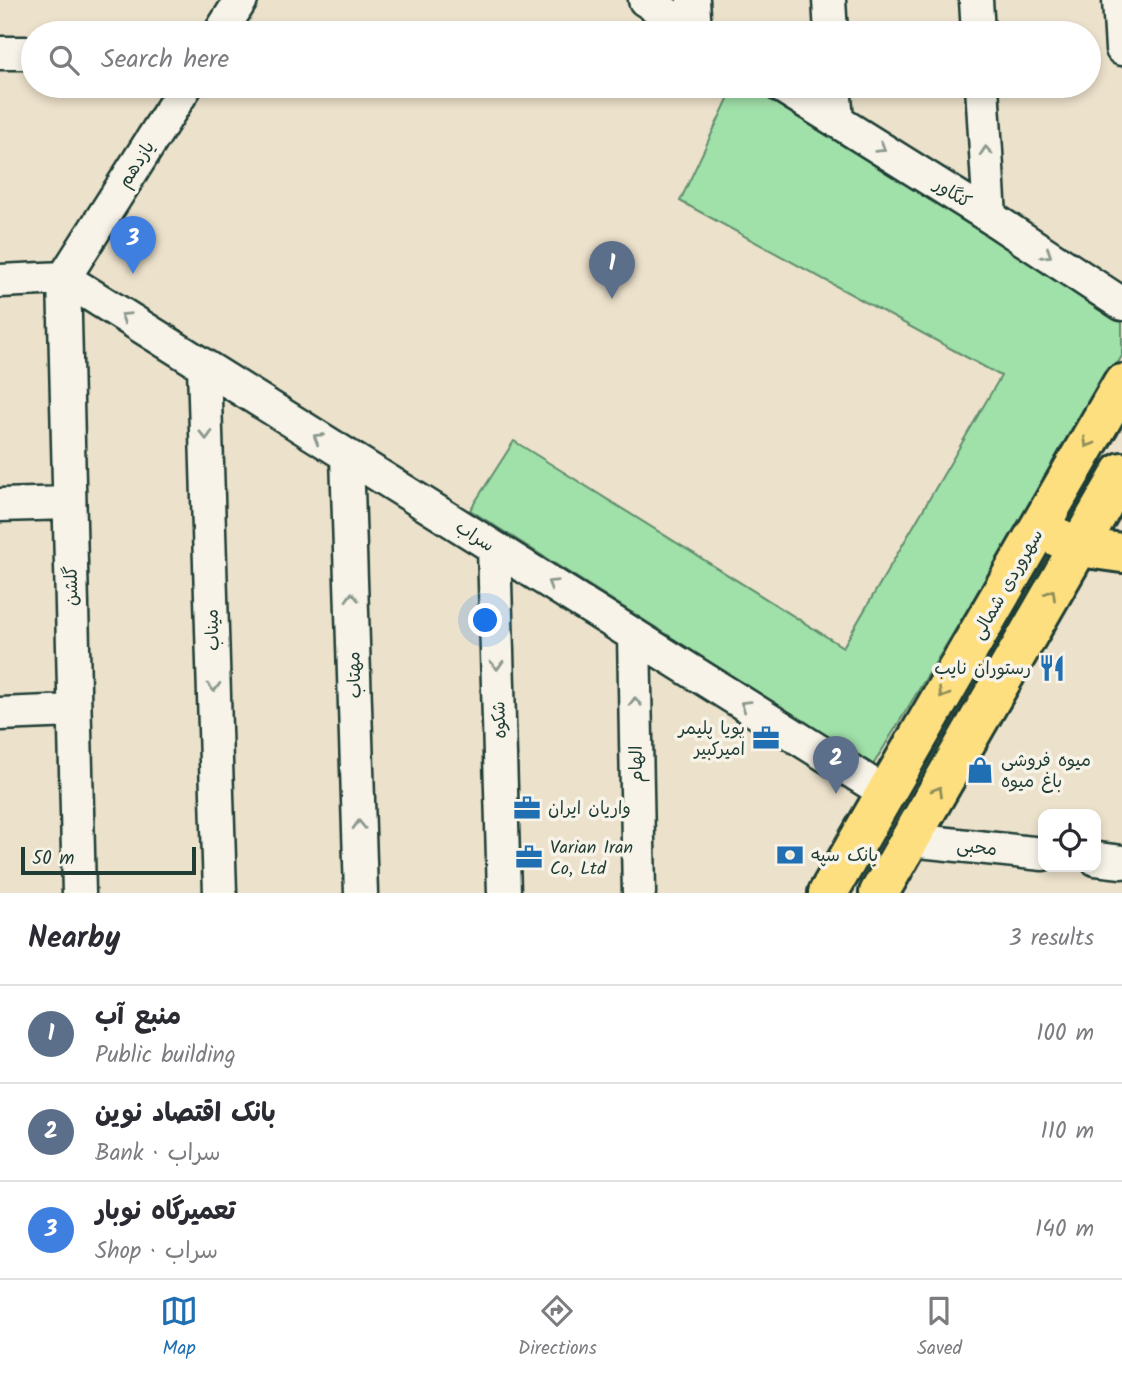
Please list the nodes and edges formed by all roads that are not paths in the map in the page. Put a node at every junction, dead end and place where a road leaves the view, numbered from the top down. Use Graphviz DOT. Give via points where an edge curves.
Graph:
graph roads {
  1 [pos="241,0"];
  2 [pos="645,0"];
  3 [pos="693,0"];
  4 [pos="829,0"];
  5 [pos="976,0"];
  6 [pos="1119,0"];
  7 [pos="228,21"];
  8 [pos="678,21"];
  9 [pos="695,21"];
  10 [pos="830,21"];
  11 [pos="977,21"];
  12 [pos="1122,49"];
  13 [pos="0,53"];
  14 [pos="21,53"];
  15 [pos="178,98"];
  16 [pos="800,98"];
  17 [pos="835,98"];
  18 [pos="983,98"];
  19 [pos="836,120"];
  20 [pos="990,217"];
  21 [pos="64,278"];
  22 [pos="0,281"];
  23 [pos="1122,304"];
  24 [pos="204,366"];
  25 [pos="1122,384"];
  26 [pos="347,456"];
  27 [pos="1122,472"];
  28 [pos="69,503"];
  29 [pos="0,505"];
  30 [pos="1039,529"];
  31 [pos="1079,547"];
  32 [pos="494,548"];
  33 [pos="1122,553"];
  34 [pos="634,635"];
  35 [pos="74,711"];
  36 [pos="0,714"];
  37 [pos="879,805"];
  38 [pos="910,839"];
  39 [pos="1038,853"];
  40 [pos="1101,860"];
  41 [pos="1122,862"];
  42 [pos="79,893"];
  43 [pos="220,893"];
  44 [pos="361,893"];
  45 [pos="504,893"];
  46 [pos="639,893"];
  47 [pos="828,893"];
  48 [pos="879,893"];
  1 -- 7 [label="street"];
  2 -- 8 [label="street"];
  3 -- 9 [label="street"];
  4 -- 10 [label="street"];
  5 -- 11 [label="street"];
  6 -- 12 [label="street"];
  13 -- 14 [label="street"];
  15 -- 21 [label="street, یازدهم"];
  16 -- 19 [label="street, کنگاور"];
  17 -- 19 [label="street"];
  20 -- 18 [label="street, one-way"];
  19 -- 20 [label="street, کنگاور, one-way"];
  20 -- 23 [label="street, کنگاور, one-way"];
  21 -- 22 [label="street"];
  24 -- 21 [label="street, سراب, one-way"];
  21 -- 28 [label="street, گلشن"];
  26 -- 24 [label="street, سراب, one-way"];
  24 -- 43 [label="street, میناب, one-way"];
  25 -- 30 [label="main road, سهروردی شمالی, one-way"];
  26 -- 32 [label="street, سراب"];
  44 -- 26 [label="street, مهتاب, one-way"];
  27 -- 31 [label="main road"];
  28 -- 29 [label="street"];
  28 -- 35 [label="street, گلشن"];
  30 -- 31 [label="main road"];
  30 -- 37 [label="main road, سهروردی شمالی, one-way"];
  31 -- 33 [label="main road"];
  38 -- 31 [label="main road, one-way"];
  34 -- 32 [label="street, سراب, one-way"];
  32 -- 45 [label="street, شکوه, one-way"];
  37 -- 34 [label="street, سراب, one-way"];
  46 -- 34 [label="street, الهام, one-way"];
  35 -- 36 [label="street"];
  35 -- 42 [label="street, گلشن"];
  37 -- 38 [label="main road"];
  37 -- 47 [label="main road, سهروردی شمالی"];
  38 -- 39 [label="street, محبی"];
  38 -- 48 [label="main road"];
  40 -- 41 [label="street"];
}
